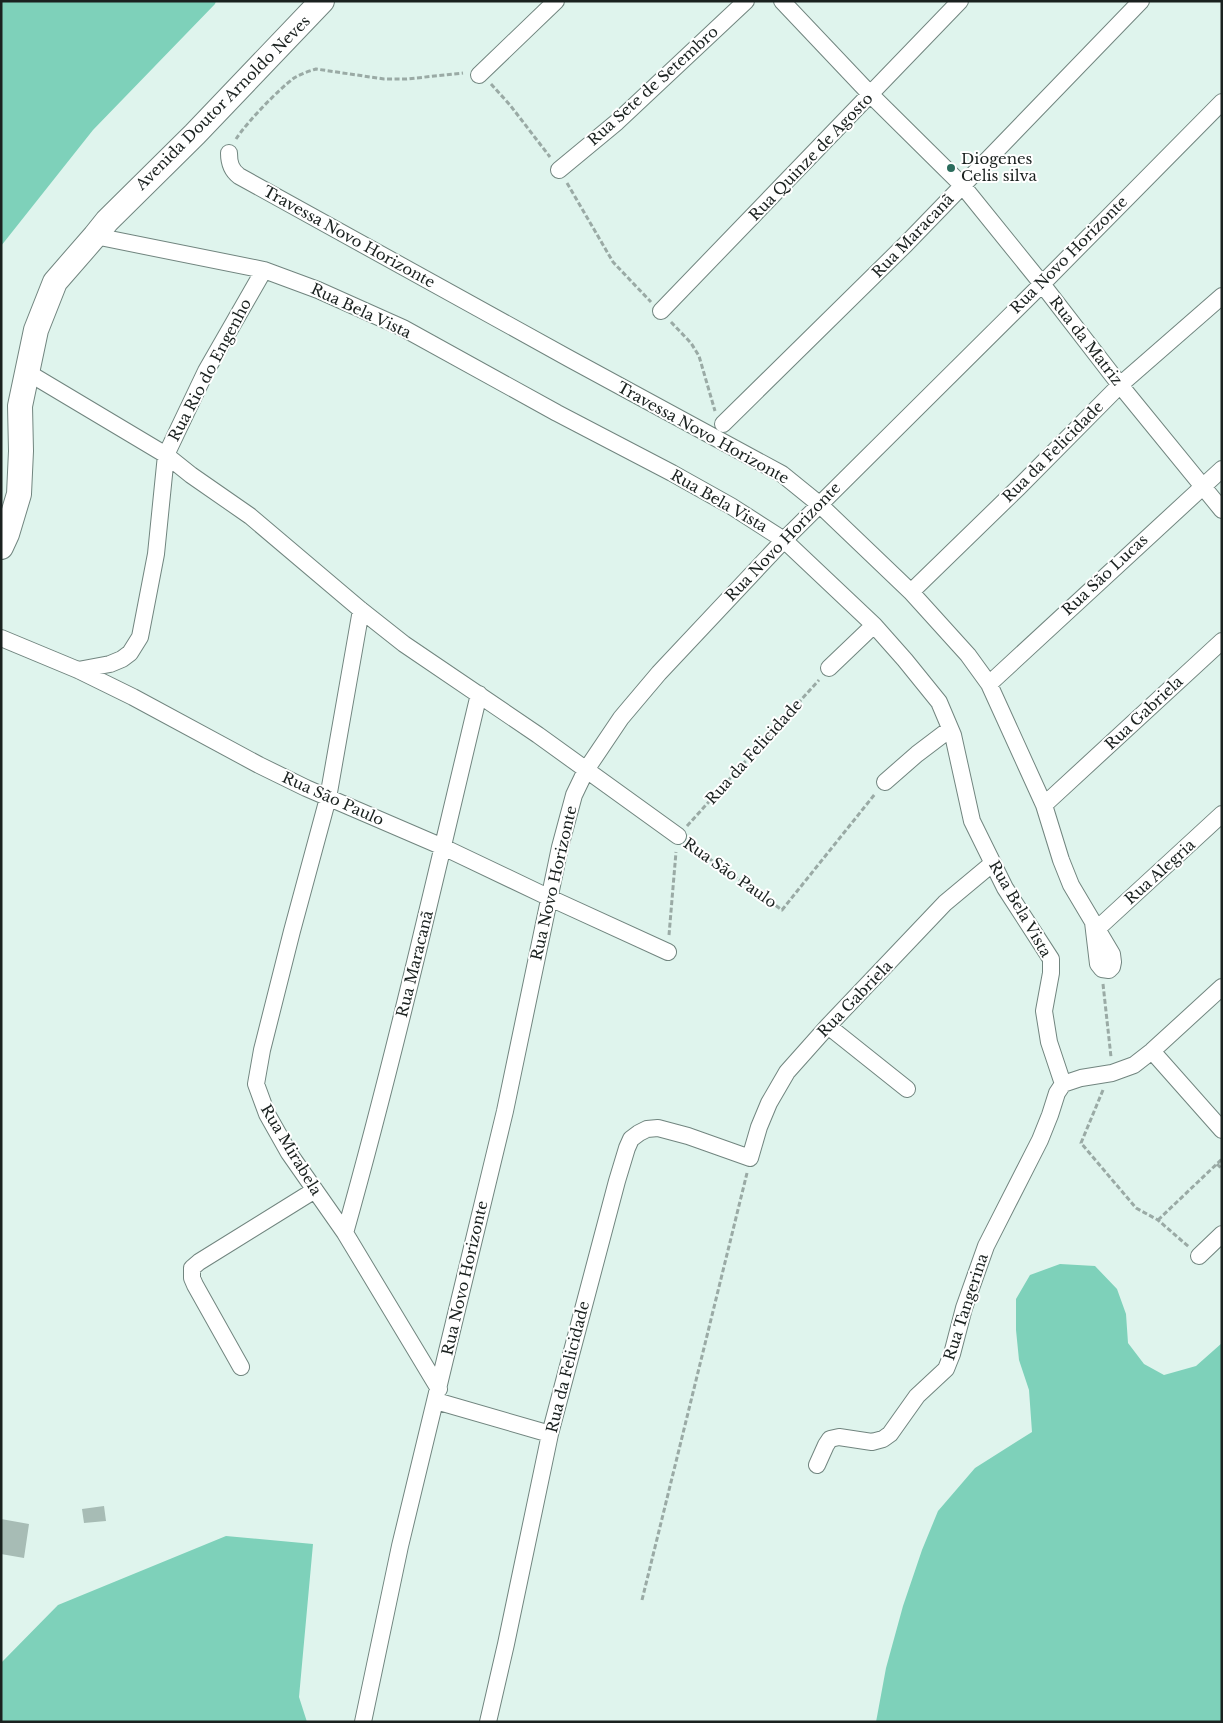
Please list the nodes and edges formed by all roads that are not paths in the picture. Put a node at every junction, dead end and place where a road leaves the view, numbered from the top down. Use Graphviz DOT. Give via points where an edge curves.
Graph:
graph roads {
  1 [pos="322,1"];
  2 [pos="556,1"];
  3 [pos="746,1"];
  4 [pos="782,1"];
  5 [pos="960,1"];
  6 [pos="1141,1"];
  7 [pos="479,75"];
  8 [pos="871,95"];
  9 [pos="1222,102"];
  10 [pos="229,153"];
  11 [pos="559,170"];
  12 [pos="962,185"];
  13 [pos="108,220"];
  14 [pos="264,270"];
  15 [pos="1042,284"];
  16 [pos="1222,296"];
  17 [pos="660,311"];
  18 [pos="27,372"];
  19 [pos="1120,385"];
  20 [pos="723,424"];
  21 [pos="166,455"];
  22 [pos="1222,468"];
  23 [pos="1202,485"];
  24 [pos="819,504"];
  25 [pos="1222,510"];
  26 [pos="784,540"];
  27 [pos="1,547"];
  28 [pos="911,592"];
  29 [pos="361,610"];
  30 [pos="874,625"];
  31 [pos="1,638"];
  32 [pos="1222,640"];
  33 [pos="829,668"];
  34 [pos="78,670"];
  35 [pos="989,684"];
  36 [pos="479,694"];
  37 [pos="950,729"];
  38 [pos="586,770"];
  39 [pos="885,782"];
  40 [pos="328,798"];
  41 [pos="1044,805"];
  42 [pos="1222,814"];
  43 [pos="678,836"];
  44 [pos="443,847"];
  45 [pos="993,863"];
  46 [pos="550,898"];
  47 [pos="1095,925"];
  48 [pos="668,952"];
  49 [pos="1102,969"];
  50 [pos="1222,987"];
  51 [pos="828,1026"];
  52 [pos="1152,1051"];
  53 [pos="1063,1084"];
  54 [pos="907,1089"];
  55 [pos="1222,1130"];
  56 [pos="750,1158"];
  57 [pos="315,1190"];
  58 [pos="345,1233"];
  59 [pos="1222,1234"];
  60 [pos="1198,1256"];
  61 [pos="241,1366"];
  62 [pos="437,1395"];
  63 [pos="550,1434"];
  64 [pos="817,1465"];
  65 [pos="362,1722"];
  66 [pos="488,1722"];
  1 -- 13 [label="main road, Avenida Doutor Arnoldo Neves"];
  2 -- 7 [label="street"];
  3 -- 11 [label="street, Rua Sete de Setembro" via="617,122"];
  4 -- 8 [label="street, Rua da Matriz"];
  5 -- 8 [label="street, Rua Quinze de Agosto"];
  6 -- 12 [label="street, Rua Maracanã"];
  8 -- 12 [label="street, Rua da Matriz"];
  8 -- 17 [label="street, Rua Quinze de Agosto"];
  9 -- 15 [label="street, Rua Novo Horizonte"];
  10 -- 24 [label="street, Travessa Novo Horizonte" via="231,166 239,176 782,474"];
  12 -- 15 [label="street, Rua da Matriz"];
  12 -- 20 [label="street, Rua Maracanã"];
  13 -- 14 [label="street, Rua Bela Vista"];
  13 -- 18 [label="main road, Avenida Doutor Arnoldo Neves" via="55,282 36,330"];
  14 -- 21 [label="street, Rua Rio do Engenho" via="206,371"];
  14 -- 26 [label="street, Rua Bela Vista" via="403,328 672,473"];
  15 -- 19 [label="street, Rua da Matriz"];
  15 -- 24 [label="street, Rua Novo Horizonte"];
  16 -- 19 [label="street, Rua da Felicidade"];
  18 -- 21 [label="street"];
  18 -- 27 [label="main road, Avenida Doutor Arnoldo Neves" via="20,406 19,494"];
  19 -- 23 [label="street, Rua da Matriz"];
  19 -- 28 [label="street, Rua da Felicidade"];
  21 -- 29 [label="street" via="250,516"];
  21 -- 34 [label="street, Rua Rio do Engenho" via="156,554 140,636 130,653 122,659"];
  22 -- 23 [label="street, Rua São Lucas"];
  23 -- 25 [label="street, Rua da Matriz"];
  23 -- 35 [label="street, Rua São Lucas"];
  24 -- 26 [label="street, Rua Novo Horizonte"];
  24 -- 28 [label="street, Travessa Novo Horizonte"];
  26 -- 30 [label="street, Rua Bela Vista"];
  26 -- 38 [label="street, Rua Novo Horizonte" via="621,718"];
  28 -- 35 [label="street, Travessa Novo Horizonte" via="968,655"];
  29 -- 36 [label="street" via="404,644"];
  29 -- 40 [label="street, Rua Mirabela"];
  30 -- 33 [label="street"];
  30 -- 37 [label="street, Rua Bela Vista" via="924,682 938,702"];
  31 -- 34 [label="street, Rua São Paulo"];
  32 -- 41 [label="street, Rua Gabriela"];
  34 -- 40 [label="street, Rua São Paulo"];
  35 -- 41 [label="street, Travessa Novo Horizonte"];
  36 -- 38 [label="street"];
  36 -- 44 [label="street, Rua Maracanã"];
  37 -- 39 [label="street"];
  37 -- 45 [label="street, Rua Bela Vista" via="972,821"];
  38 -- 43 [label="street"];
  38 -- 46 [label="street, Rua Novo Horizonte" via="574,795"];
  40 -- 44 [label="street, Rua São Paulo"];
  40 -- 57 [label="street, Rua Mirabela" via="256,1084 267,1114"];
  41 -- 47 [label="street, Travessa Novo Horizonte" via="1066,874"];
  42 -- 47 [label="street, Rua Alegria"];
  44 -- 46 [label="street, Rua São Paulo"];
  44 -- 58 [label="street, Rua Maracanã" via="380,1108"];
  45 -- 51 [label="street, Rua Gabriela" via="945,903"];
  45 -- 53 [label="street, Rua Bela Vista" via="1005,888 1051,959 1044,1011"];
  46 -- 48 [label="street, Rua São Paulo"];
  46 -- 62 [label="street, Rua Novo Horizonte" via="505,1111"];
  47 -- 49 [label="street, Travessa Novo Horizonte" via="1113,959 1110,969"];
  50 -- 52 [label="street"];
  51 -- 54 [label="street"];
  51 -- 56 [label="street, Rua Gabriela" via="778,1086 759,1127"];
  52 -- 53 [label="street" via="1134,1065"];
  52 -- 55 [label="street"];
  53 -- 64 [label="street, Rua Tangerina" via="1040,1140 986,1246 946,1369 917,1396 890,1434 872,1442 839,1437 830,1439"];
  56 -- 63 [label="street, Rua da Felicidade" via="658,1128 647,1129 631,1139"];
  57 -- 58 [label="street, Rua Mirabela"];
  57 -- 61 [label="street" via="192,1268 195,1285"];
  58 -- 62 [label="street, Rua Mirabela"];
  59 -- 60 [label="street"];
  62 -- 63 [label="street"];
  62 -- 65 [label="street, Rua Novo Horizonte"];
  63 -- 66 [label="street, Rua da Felicidade"];
}
